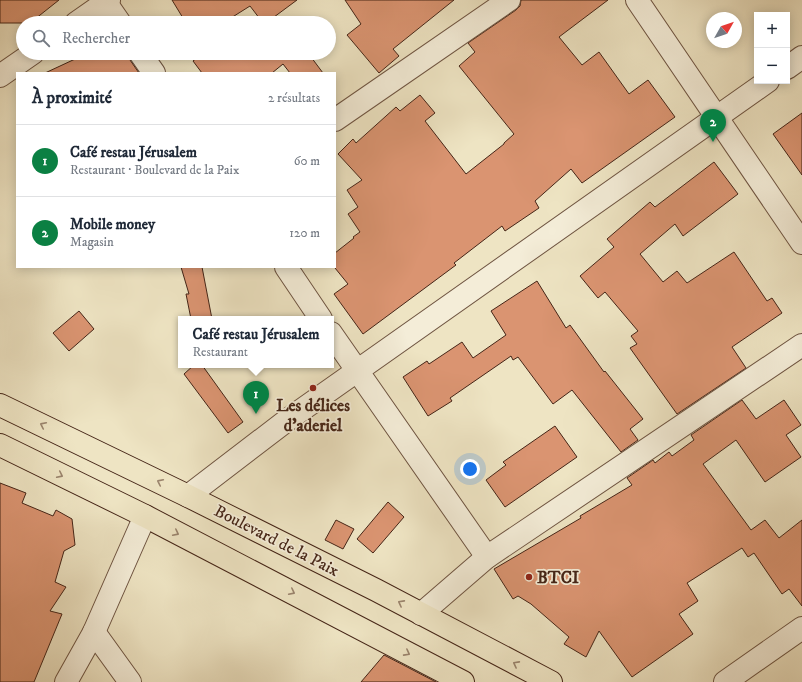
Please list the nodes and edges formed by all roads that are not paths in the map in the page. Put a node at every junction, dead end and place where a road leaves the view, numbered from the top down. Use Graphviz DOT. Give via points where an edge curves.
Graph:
graph roads {
  1 [pos="509,0"];
  2 [pos="637,0"];
  3 [pos="106,1"];
  4 [pos="86,16"];
  5 [pos="116,16"];
  6 [pos="802,57"];
  7 [pos="23,60"];
  8 [pos="145,60"];
  9 [pos="790,66"];
  10 [pos="153,72"];
  11 [pos="0,76"];
  12 [pos="764,84"];
  13 [pos="716,117"];
  14 [pos="336,119"];
  15 [pos="802,242"];
  16 [pos="287,268"];
  17 [pos="319,316"];
  18 [pos="334,338"];
  19 [pos="802,345"];
  20 [pos="357,372"];
  21 [pos="0,405"];
  22 [pos="0,445"];
  23 [pos="188,496"];
  24 [pos="145,516"];
  25 [pos="487,557"];
  26 [pos="422,614"];
  27 [pos="802,628"];
  28 [pos="94,632"];
  29 [pos="66,682"];
  30 [pos="130,682"];
  31 [pos="463,682"];
  32 [pos="551,682"];
  33 [pos="725,682"];
  1 -- 14 [label="street"];
  2 -- 13 [label="street"];
  3 -- 4 [label="street"];
  3 -- 5 [label="street"];
  6 -- 9 [label="street"];
  7 -- 11 [label="street"];
  8 -- 10 [label="street"];
  12 -- 13 [label="street"];
  13 -- 15 [label="street"];
  13 -- 20 [label="street"];
  16 -- 17 [label="street"];
  18 -- 20 [label="street"];
  19 -- 25 [label="street"];
  20 -- 23 [label="street" via="286,421"];
  20 -- 25 [label="street"];
  23 -- 21 [label="main road, Boulevard de la Paix, one-way"];
  22 -- 24 [label="main road, one-way"];
  26 -- 23 [label="main road, Boulevard de la Paix, one-way"];
  24 -- 28 [label="street"];
  24 -- 31 [label="main road, one-way"];
  25 -- 26 [label="street"];
  32 -- 26 [label="main road, Boulevard de la Paix, one-way"];
  27 -- 33 [label="street"];
  28 -- 29 [label="street"];
  28 -- 30 [label="street"];
}
